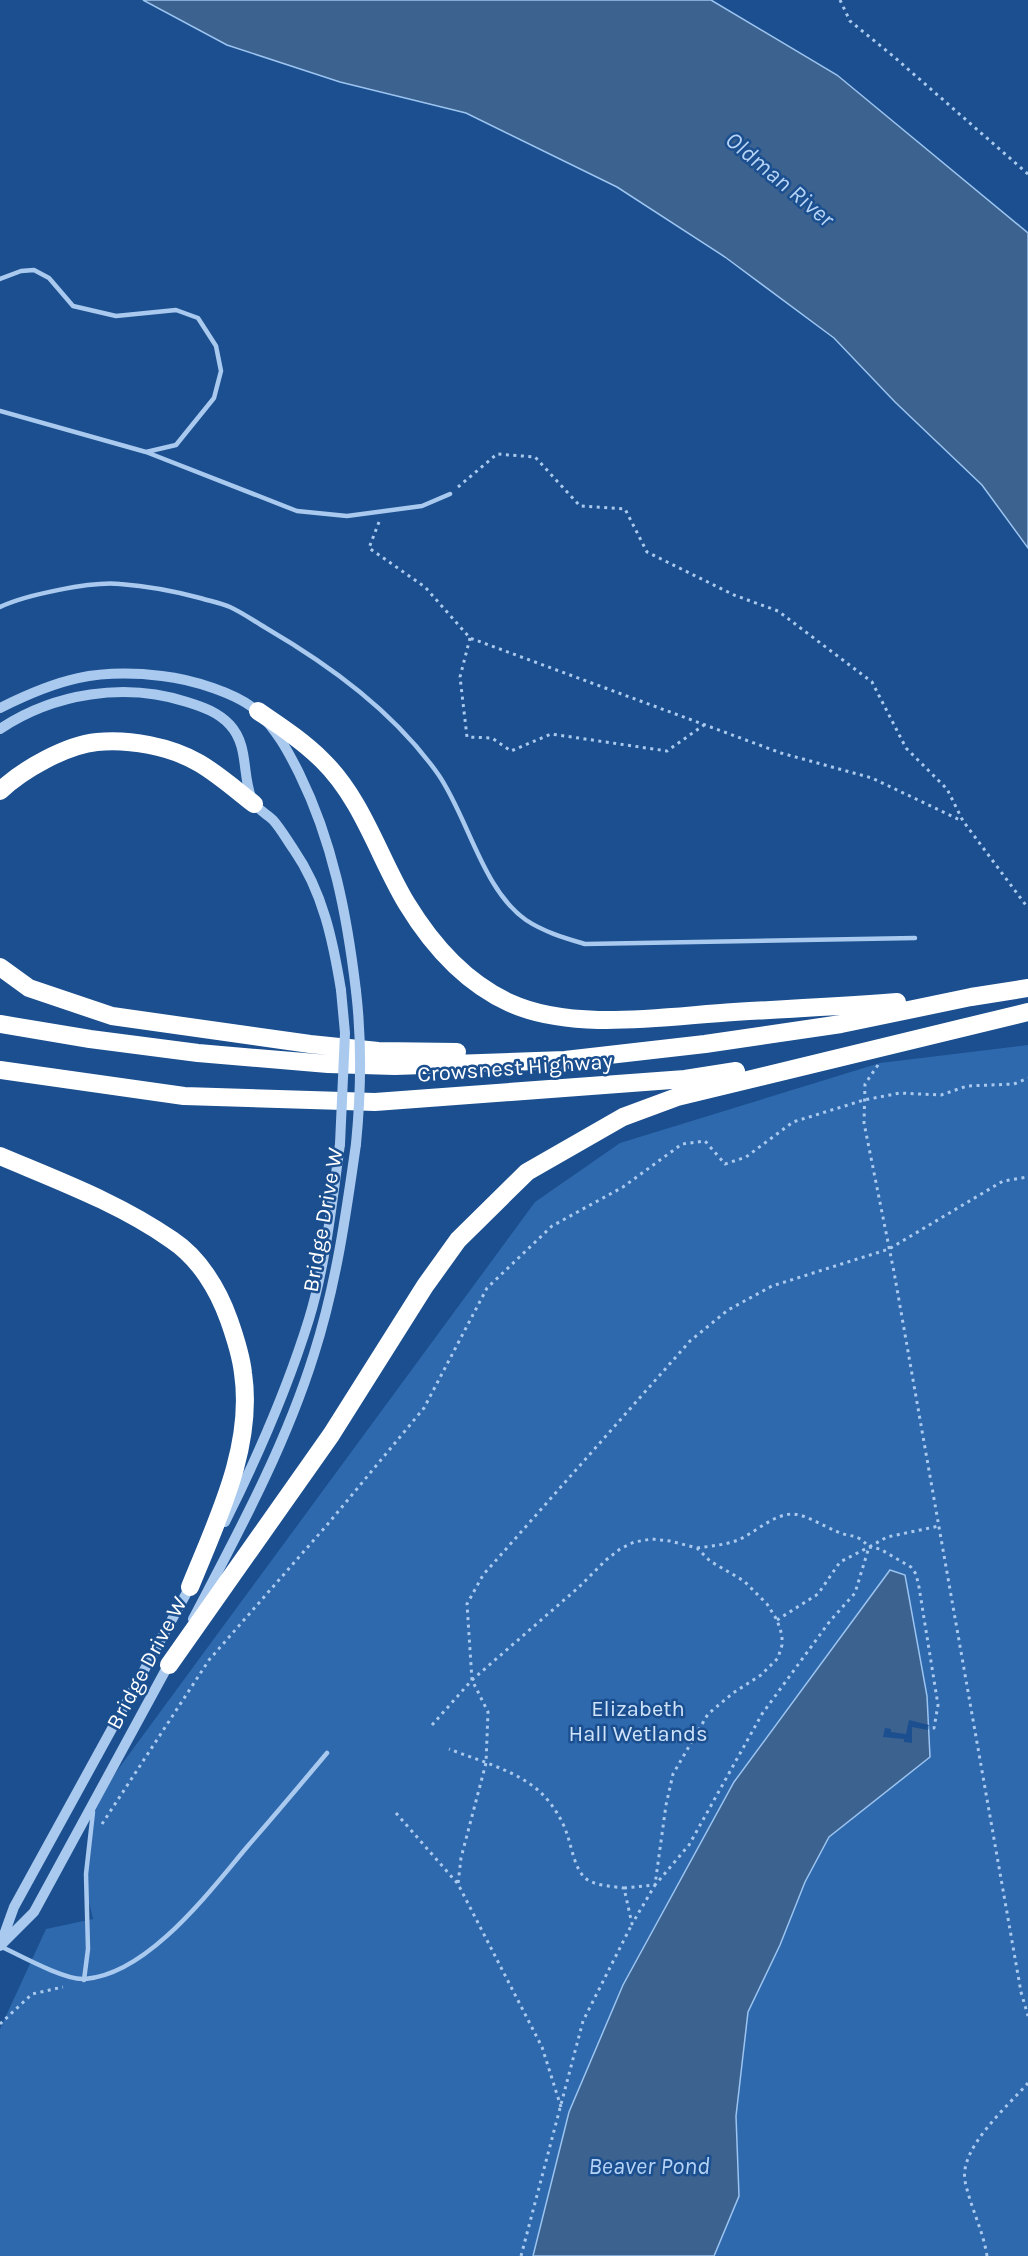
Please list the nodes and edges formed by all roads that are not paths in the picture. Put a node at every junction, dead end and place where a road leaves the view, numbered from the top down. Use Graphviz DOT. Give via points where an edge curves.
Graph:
graph roads {
  1 [pos="0,279"];
  2 [pos="0,411"];
  3 [pos="146,452"];
  4 [pos="450,494"];
  5 [pos="0,607"];
  6 [pos="0,708"];
  7 [pos="258,711"];
  8 [pos="0,729"];
  9 [pos="0,791"];
  10 [pos="254,804"];
  11 [pos="915,938"];
  12 [pos="0,967"];
  13 [pos="1028,988"];
  14 [pos="971,997"];
  15 [pos="1028,1012"];
  16 [pos="0,1023"];
  17 [pos="620,1054"];
  18 [pos="0,1070"];
  19 [pos="0,1156"];
  20 [pos="190,1587"];
  21 [pos="169,1665"];
  22 [pos="327,1753"];
  23 [pos="94,1802"];
  24 [pos="0,1946"];
  25 [pos="84,1980"];
  1 -- 3 [label="lane" via="34,270 49,278 74,306 116,316 176,310 198,318 216,346 221,371 214,398 176,445"];
  2 -- 3 [label="lane"];
  3 -- 4 [label="lane" via="297,511 347,516 422,506"];
  5 -- 11 [label="lane" via="16,599 117,583 174,591 229,607 286,639 376,705 409,738 439,775 503,898 526,920 552,934 585,944"];
  6 -- 7 [label="street, Bridge Drive W" via="71,678 139,673 210,686"];
  7 -- 14 [label="highway" via="324,761 370,830 406,903 447,958 510,1003 549,1016 633,1019"];
  7 -- 21 [label="street, Bridge Drive W, bridge" via="291,757 308,791 340,890 360,1027 356,1144 341,1250 315,1354 252,1507"];
  8 -- 10 [label="street" via="39,709 80,696 118,691 164,694 212,710 231,726 242,745 246,781"];
  9 -- 10 [label="highway" via="63,751 96,742 129,743 164,748 198,762"];
  10 -- 20 [label="street, Bridge Drive W, bridge" via="273,820 296,853 315,885 330,927 342,990 345,1033 340,1144 310,1318 253,1467"];
  12 -- 17 [label="highway" via="29,988 112,1016 310,1044 378,1051"];
  13 -- 14 [label="highway, Crowsnest Highway"];
  14 -- 17 [label="highway, Crowsnest Highway" via="841,1024"];
  15 -- 18 [label="highway, Crowsnest Highway" via="765,1067 685,1079 375,1102 184,1096"];
  15 -- 21 [label="highway" via="677,1097 623,1117 527,1172 458,1240 331,1435"];
  16 -- 17 [label="highway, Crowsnest Highway" via="187,1052 328,1064 395,1066 565,1060"];
  19 -- 20 [label="highway" via="87,1192 174,1241 202,1268 222,1300 243,1374 244,1410 228,1493"];
  20 -- 24 [label="street, Bridge Drive W" via="14,1907"];
  21 -- 23 [label="street, Bridge Drive W"];
  22 -- 25 [label="lane" via="190,1915 124,1967"];
  23 -- 24 [label="street, Bridge Drive W" via="34,1912"];
  23 -- 25 [label="lane" via="86,1874 88,1948"];
  24 -- 25 [label="lane" via="68,1977"];
}
